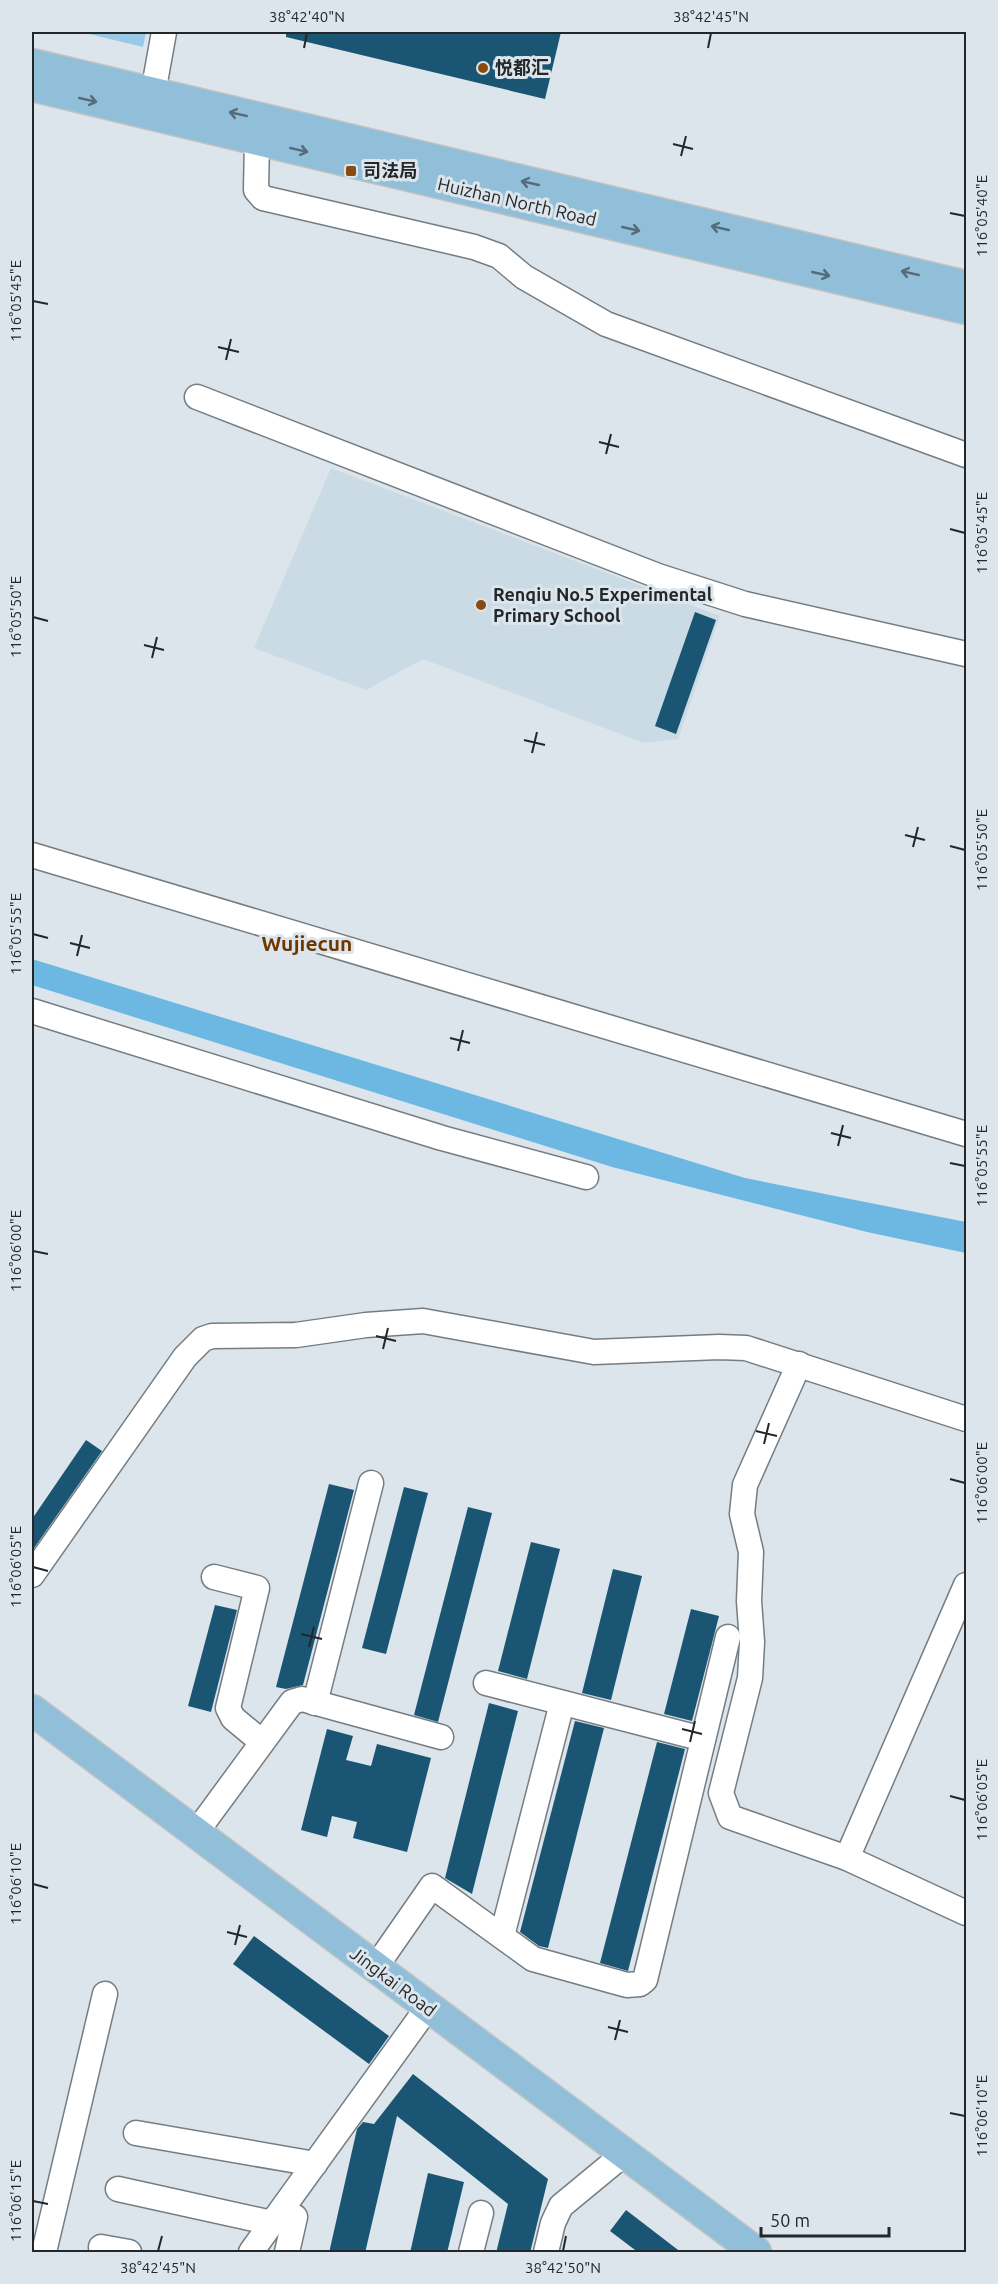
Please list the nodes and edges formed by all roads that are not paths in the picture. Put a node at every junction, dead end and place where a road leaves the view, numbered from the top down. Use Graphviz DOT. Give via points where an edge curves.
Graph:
graph roads {
  1 [pos="164,32"];
  2 [pos="32,64"];
  3 [pos="32,87"];
  4 [pos="153,93"];
  5 [pos="257,140"];
  6 [pos="966,286"];
  7 [pos="966,309"];
  8 [pos="197,397"];
  9 [pos="966,455"];
  10 [pos="966,654"];
  11 [pos="32,855"];
  12 [pos="32,1011"];
  13 [pos="966,1134"];
  14 [pos="586,1177"];
  15 [pos="799,1364"];
  16 [pos="966,1419"];
  17 [pos="371,1483"];
  18 [pos="32,1575"];
  19 [pos="214,1577"];
  20 [pos="966,1585"];
  21 [pos="728,1636"];
  22 [pos="486,1683"];
  23 [pos="315,1703"];
  24 [pos="562,1703"];
  25 [pos="32,1710"];
  26 [pos="441,1737"];
  27 [pos="703,1739"];
  28 [pos="262,1742"];
  29 [pos="195,1834"];
  30 [pos="847,1858"];
  31 [pos="966,1913"];
  32 [pos="502,1936"];
  33 [pos="375,1968"];
  34 [pos="105,1994"];
  35 [pos="428,2007"];
  36 [pos="136,2133"];
  37 [pos="624,2154"];
  38 [pos="315,2164"];
  39 [pos="118,2188"];
  40 [pos="481,2213"];
  41 [pos="284,2220"];
  42 [pos="101,2247"];
  43 [pos="44,2253"];
  44 [pos="129,2253"];
  45 [pos="251,2253"];
  46 [pos="287,2253"];
  47 [pos="471,2253"];
  48 [pos="546,2253"];
  49 [pos="756,2253"];
  1 -- 4 [label="street"];
  2 -- 4 [label="main road, Huizhan North Road"];
  3 -- 5 [label="main road, Huizhan North Road, one-way"];
  6 -- 4 [label="main road, Huizhan North Road, one-way"];
  5 -- 7 [label="main road, Huizhan North Road, one-way"];
  5 -- 9 [label="street" via="256,190 262,198 499,256 524,277 606,324"];
  8 -- 10 [label="street" via="658,576 745,604"];
  11 -- 13 [label="street"];
  12 -- 14 [label="street" via="442,1138"];
  15 -- 16 [label="street"];
  15 -- 18 [label="street" via="746,1348 594,1352 423,1321 296,1335 212,1336 203,1339 185,1358"];
  15 -- 30 [label="street" via="745,1485 742,1514 751,1552 750,1678 721,1793 730,1816"];
  17 -- 23 [label="street"];
  19 -- 28 [label="street" via="257,1588 228,1708 233,1718"];
  20 -- 30 [label="street"];
  21 -- 27 [label="street"];
  22 -- 24 [label="street"];
  23 -- 26 [label="street"];
  23 -- 28 [label="street" via="302,1699 292,1702"];
  24 -- 27 [label="street"];
  24 -- 32 [label="street"];
  25 -- 29 [label="main road, Jingkai Road"];
  27 -- 32 [label="street" via="645,1980 627,1985 549,1964 533,1959"];
  28 -- 29 [label="street"];
  29 -- 33 [label="main road, Jingkai Road"];
  30 -- 31 [label="street"];
  32 -- 33 [label="street" via="432,1886"];
  33 -- 35 [label="main road, Jingkai Road"];
  34 -- 43 [label="street"];
  35 -- 37 [label="main road, Jingkai Road"];
  35 -- 38 [label="street"];
  36 -- 38 [label="street"];
  37 -- 48 [label="street" via="561,2206"];
  37 -- 49 [label="main road, Jingkai Road"];
  38 -- 41 [label="street"];
  39 -- 41 [label="street"];
  40 -- 47 [label="street"];
  41 -- 45 [label="street"];
  41 -- 46 [label="street"];
  42 -- 44 [label="street"];
}
